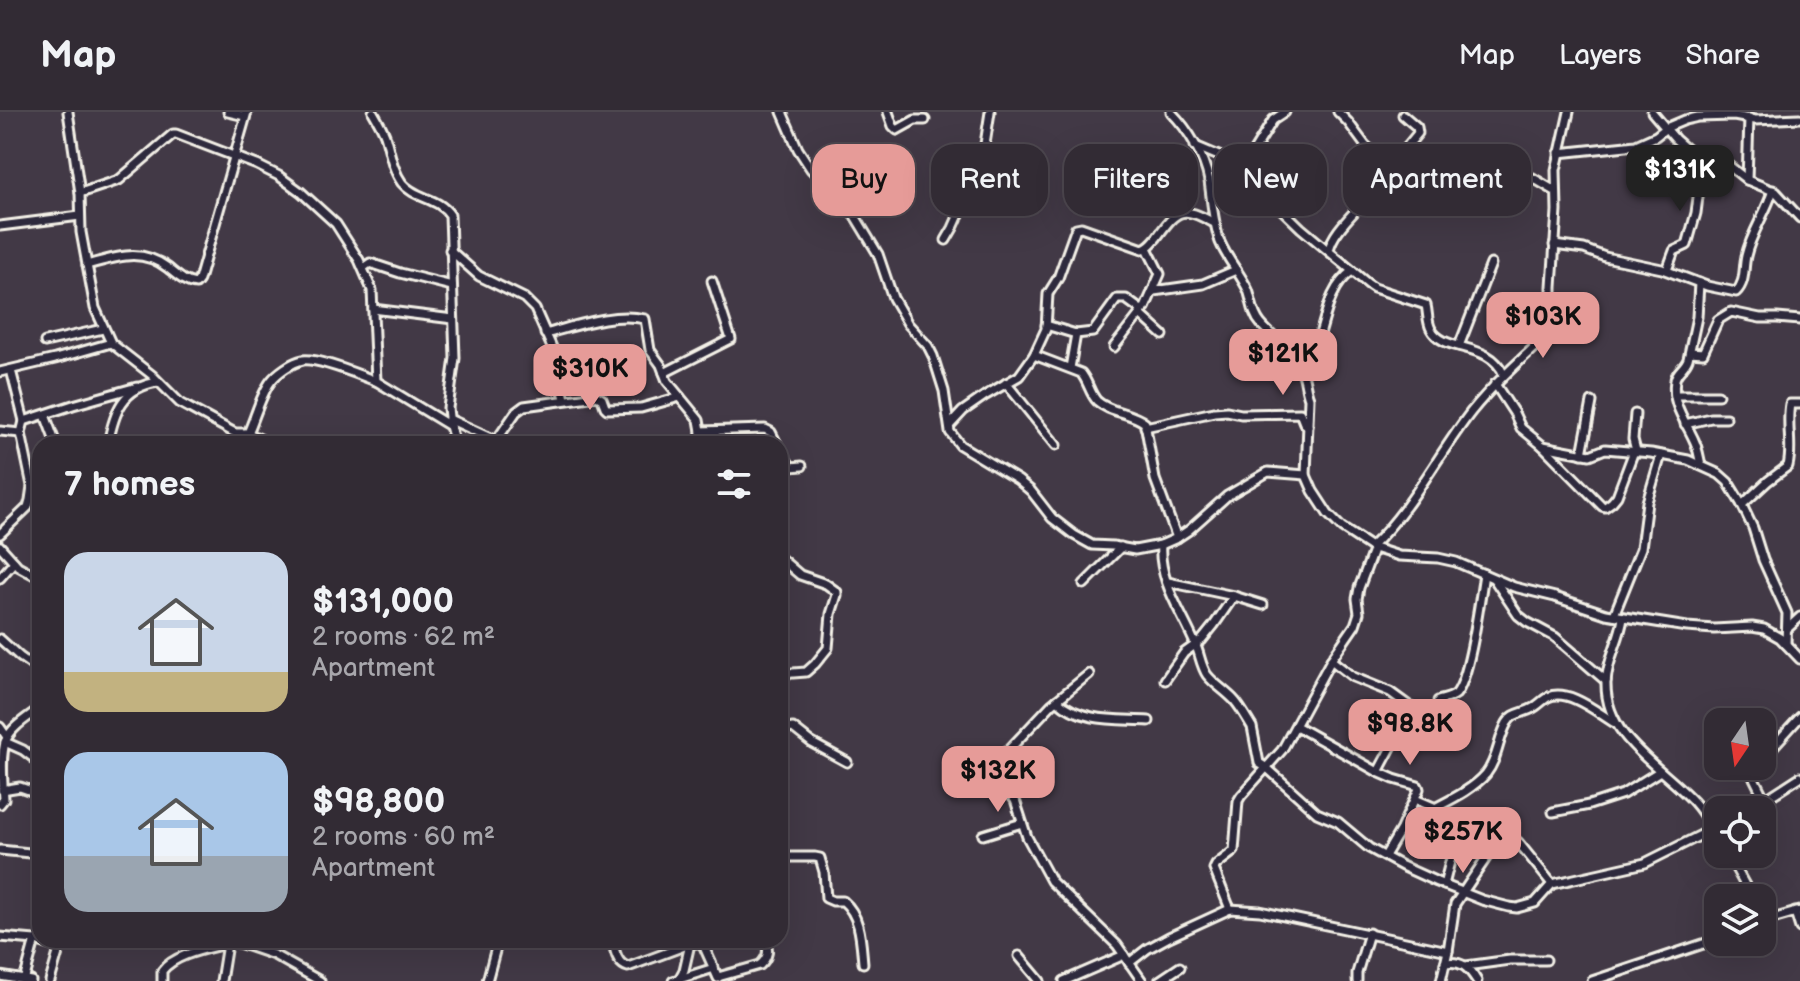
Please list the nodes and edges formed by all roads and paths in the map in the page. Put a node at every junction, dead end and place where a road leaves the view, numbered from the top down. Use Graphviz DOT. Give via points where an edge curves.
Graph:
graph roads {
  1 [pos="68,112"];
  2 [pos="228,112"];
  3 [pos="373,112"];
  4 [pos="782,112"];
  5 [pos="888,112"];
  6 [pos="990,112"];
  7 [pos="1171,112"];
  8 [pos="1285,112"];
  9 [pos="1338,112"];
  10 [pos="1569,112"];
  11 [pos="1652,112"];
  12 [pos="246,114"];
  13 [pos="1403,115"];
  14 [pos="1749,118"];
  15 [pos="1800,118"];
  16 [pos="925,120"];
  17 [pos="1666,128"];
  18 [pos="1194,144"];
  19 [pos="1258,144"];
  20 [pos="1364,144"];
  21 [pos="1408,144"];
  22 [pos="1198,152"];
  23 [pos="1559,153"];
  24 [pos="235,157"];
  25 [pos="1713,161"];
  26 [pos="1531,178"];
  27 [pos="1747,180"];
  28 [pos="1773,190"];
  29 [pos="1555,191"];
  30 [pos="80,193"];
  31 [pos="80,216"];
  32 [pos="1289,216"];
  33 [pos="1352,216"];
  34 [pos="1800,218"];
  35 [pos="1214,223"];
  36 [pos="0,226"];
  37 [pos="946,240"];
  38 [pos="1554,245"];
  39 [pos="1147,248"];
  40 [pos="450,250"];
  41 [pos="1329,250"];
  42 [pos="1491,264"];
  43 [pos="87,265"];
  44 [pos="363,268"];
  45 [pos="1236,270"];
  46 [pos="1667,270"];
  47 [pos="1352,271"];
  48 [pos="712,281"];
  49 [pos="1699,283"];
  50 [pos="452,286"];
  51 [pos="1154,291"];
  52 [pos="373,309"];
  53 [pos="1142,312"];
  54 [pos="453,319"];
  55 [pos="1800,320"];
  56 [pos="1046,325"];
  57 [pos="103,329"];
  58 [pos="545,334"];
  59 [pos="1076,334"];
  60 [pos="1163,335"];
  61 [pos="45,342"];
  62 [pos="111,343"];
  63 [pos="1459,346"];
  64 [pos="1114,347"];
  65 [pos="1690,352"];
  66 [pos="1034,355"];
  67 [pos="1070,368"];
  68 [pos="1302,369"];
  69 [pos="11,370"];
  70 [pos="0,372"];
  71 [pos="664,373"];
  72 [pos="1504,375"];
  73 [pos="376,381"];
  74 [pos="158,382"];
  75 [pos="1006,383"];
  76 [pos="1495,384"];
  77 [pos="137,387"];
  78 [pos="1675,395"];
  79 [pos="1718,395"];
  80 [pos="680,397"];
  81 [pos="1309,398"];
  82 [pos="565,399"];
  83 [pos="1592,402"];
  84 [pos="1800,404"];
  85 [pos="1300,413"];
  86 [pos="1635,414"];
  87 [pos="45,415"];
  88 [pos="1726,418"];
  89 [pos="24,421"];
  90 [pos="449,422"];
  91 [pos="1685,424"];
  92 [pos="950,425"];
  93 [pos="1308,426"];
  94 [pos="1145,427"];
  95 [pos="0,431"];
  96 [pos="701,431"];
  97 [pos="21,433"];
  98 [pos="248,433"];
  99 [pos="53,436"];
  100 [pos="110,436"];
  101 [pos="254,436"];
  102 [pos="453,436"];
  103 [pos="481,436"];
  104 [pos="499,436"];
  105 [pos="701,436"];
  106 [pos="773,436"];
  107 [pos="1056,445"];
  108 [pos="1543,446"];
  109 [pos="1635,451"];
  110 [pos="1582,454"];
  111 [pos="1661,455"];
  112 [pos="788,463"];
  113 [pos="1701,465"];
  114 [pos="802,466"];
  115 [pos="29,469"];
  116 [pos="32,469"];
  117 [pos="1306,475"];
  118 [pos="32,478"];
  119 [pos="32,498"];
  120 [pos="32,505"];
  121 [pos="1742,505"];
  122 [pos="28,507"];
  123 [pos="0,534"];
  124 [pos="1177,538"];
  125 [pos="1161,545"];
  126 [pos="0,546"];
  127 [pos="1121,547"];
  128 [pos="1373,547"];
  129 [pos="14,562"];
  130 [pos="788,565"];
  131 [pos="32,573"];
  132 [pos="1484,574"];
  133 [pos="0,578"];
  134 [pos="1493,578"];
  135 [pos="1168,582"];
  136 [pos="1084,584"];
  137 [pos="1234,596"];
  138 [pos="1263,605"];
  139 [pos="1614,615"];
  140 [pos="1800,617"];
  141 [pos="1623,618"];
  142 [pos="1787,629"];
  143 [pos="0,639"];
  144 [pos="1195,644"];
  145 [pos="1786,644"];
  146 [pos="1800,659"];
  147 [pos="1331,660"];
  148 [pos="32,665"];
  149 [pos="788,673"];
  150 [pos="1089,674"];
  151 [pos="1165,680"];
  152 [pos="1606,681"];
  153 [pos="1057,700"];
  154 [pos="1438,701"];
  155 [pos="32,714"];
  156 [pos="1800,717"];
  157 [pos="1149,721"];
  158 [pos="1616,725"];
  159 [pos="1296,726"];
  160 [pos="0,727"];
  161 [pos="788,729"];
  162 [pos="6,739"];
  163 [pos="1776,744"];
  164 [pos="32,757"];
  165 [pos="847,762"];
  166 [pos="1267,768"];
  167 [pos="1660,771"];
  168 [pos="1378,772"];
  169 [pos="1800,777"];
  170 [pos="2,790"];
  171 [pos="32,791"];
  172 [pos="1771,796"];
  173 [pos="1415,799"];
  174 [pos="0,804"];
  175 [pos="1435,808"];
  176 [pos="1553,812"];
  177 [pos="1704,815"];
  178 [pos="1022,823"];
  179 [pos="983,835"];
  180 [pos="1704,837"];
  181 [pos="0,850"];
  182 [pos="32,853"];
  183 [pos="1385,856"];
  184 [pos="788,857"];
  185 [pos="1552,884"];
  186 [pos="1445,885"];
  187 [pos="1462,891"];
  188 [pos="1455,904"];
  189 [pos="1230,909"];
  190 [pos="1798,912"];
  191 [pos="1776,918"];
  192 [pos="1800,928"];
  193 [pos="1369,933"];
  194 [pos="0,937"];
  195 [pos="32,940"];
  196 [pos="1704,944"];
  197 [pos="33,948"];
  198 [pos="58,948"];
  199 [pos="210,948"];
  200 [pos="231,948"];
  201 [pos="252,948"];
  202 [pos="496,948"];
  203 [pos="615,948"];
  204 [pos="679,948"];
  205 [pos="689,948"];
  206 [pos="705,948"];
  207 [pos="768,948"];
  208 [pos="1448,951"];
  209 [pos="1124,955"];
  210 [pos="1019,956"];
  211 [pos="1546,960"];
  212 [pos="863,963"];
  213 [pos="1129,963"];
  214 [pos="1445,963"];
  215 [pos="1466,966"];
  216 [pos="1180,967"];
  217 [pos="714,968"];
  218 [pos="0,976"];
  219 [pos="1083,978"];
  220 [pos="719,979"];
  221 [pos="26,980"];
  222 [pos="677,980"];
  223 [pos="50,981"];
  224 [pos="162,981"];
  225 [pos="221,981"];
  226 [pos="320,981"];
  227 [pos="487,981"];
  228 [pos="1040,981"];
  229 [pos="1064,981"];
  230 [pos="1142,981"];
  231 [pos="1159,981"];
  232 [pos="1357,981"];
  233 [pos="1441,981"];
  234 [pos="1477,981"];
  235 [pos="1592,981"];
  1 -- 30 [label="street"];
  2 -- 12 [label="street"];
  3 -- 40 [label="street" via="401,181 447,211"];
  4 -- 92 [label="street" via="811,169 855,216 878,254 893,298 928,346"];
  5 -- 16 [label="street" via="897,130"];
  6 -- 37 [label="street" via="982,163"];
  7 -- 18 [label="street"];
  8 -- 19 [label="street" via="1273,120"];
  9 -- 20 [label="street"];
  10 -- 23 [label="street"];
  11 -- 17 [label="street"];
  12 -- 24 [label="street"];
  13 -- 21 [label="street" via="1418,133"];
  14 -- 15 [label="street"];
  14 -- 17 [label="street" via="1698,117"];
  14 -- 27 [label="street"];
  17 -- 23 [label="street" via="1636,145"];
  17 -- 25 [label="street" via="1692,154"];
  22 -- 35 [label="street"];
  23 -- 29 [label="street"];
  24 -- 30 [label="street" via="173,134 119,180"];
  24 -- 43 [label="street" via="196,284 138,255"];
  24 -- 44 [label="street" via="279,176 318,207 343,234"];
  25 -- 27 [label="street"];
  25 -- 46 [label="street" via="1699,189 1686,246 1674,251"];
  26 -- 29 [label="street"];
  27 -- 28 [label="street"];
  28 -- 34 [label="street"];
  28 -- 49 [label="street" via="1751,240 1739,290"];
  29 -- 38 [label="street"];
  30 -- 31 [label="street"];
  31 -- 36 [label="street"];
  31 -- 43 [label="street"];
  32 -- 41 [label="street"];
  33 -- 41 [label="street"];
  35 -- 39 [label="street" via="1193,213 1178,213"];
  35 -- 45 [label="street"];
  38 -- 46 [label="street"];
  38 -- 72 [label="street" via="1551,325"];
  39 -- 51 [label="street" via="1160,273"];
  39 -- 56 [label="street" via="1076,228 1048,294"];
  40 -- 50 [label="street"];
  40 -- 58 [label="street" via="479,276 524,298 537,312"];
  41 -- 47 [label="street"];
  42 -- 63 [label="street"];
  43 -- 57 [label="street"];
  44 -- 50 [label="street" via="370,263"];
  44 -- 52 [label="street"];
  45 -- 51 [label="street" via="1203,284"];
  45 -- 68 [label="street" via="1255,316"];
  46 -- 49 [label="street"];
  47 -- 63 [label="street" via="1374,288 1426,305 1434,334"];
  47 -- 68 [label="street" via="1335,290"];
  48 -- 71 [label="street" via="731,339"];
  49 -- 65 [label="street"];
  50 -- 54 [label="street"];
  51 -- 53 [label="street"];
  52 -- 54 [label="street"];
  52 -- 73 [label="street"];
  53 -- 59 [label="street" via="1126,299 1117,299 1093,332"];
  53 -- 60 [label="street"];
  53 -- 64 [label="street"];
  54 -- 90 [label="street"];
  55 -- 65 [label="street" via="1731,312 1718,320 1703,353"];
  56 -- 59 [label="street"];
  56 -- 66 [label="street"];
  57 -- 61 [label="street"];
  57 -- 62 [label="street"];
  58 -- 71 [label="street" via="602,320 642,318 650,350"];
  58 -- 82 [label="street"];
  59 -- 67 [label="street"];
  62 -- 69 [label="street"];
  62 -- 74 [label="street"];
  63 -- 72 [label="street" via="1489,357"];
  65 -- 78 [label="street" via="1676,376"];
  66 -- 67 [label="street"];
  66 -- 75 [label="street" via="1019,376"];
  67 -- 94 [label="street" via="1084,375 1100,403 1142,420"];
  68 -- 81 [label="street"];
  69 -- 70 [label="street"];
  69 -- 89 [label="street"];
  71 -- 80 [label="street"];
  72 -- 76 [label="street"];
  73 -- 90 [label="street"];
  73 -- 98 [label="street" via="303,360 268,384"];
  74 -- 77 [label="street"];
  74 -- 98 [label="street" via="180,403 231,432"];
  75 -- 92 [label="street"];
  75 -- 107 [label="street"];
  76 -- 108 [label="street" via="1521,428"];
  76 -- 128 [label="street"];
  77 -- 87 [label="street"];
  77 -- 100 [label="street" via="117,409"];
  78 -- 79 [label="street"];
  78 -- 91 [label="street"];
  80 -- 82 [label="street" via="613,409 597,396"];
  80 -- 96 [label="street" via="694,411"];
  81 -- 85 [label="street" via="1301,403"];
  81 -- 93 [label="street"];
  82 -- 104 [label="street" via="519,408"];
  83 -- 110 [label="street"];
  84 -- 121 [label="street" via="1790,404 1788,466"];
  85 -- 93 [label="street"];
  85 -- 94 [label="street" via="1214,412"];
  86 -- 109 [label="street"];
  87 -- 89 [label="street"];
  87 -- 99 [label="street"];
  88 -- 91 [label="street"];
  89 -- 97 [label="street"];
  90 -- 102 [label="street"];
  90 -- 103 [label="street"];
  91 -- 113 [label="street"];
  92 -- 127 [label="street" via="960,445 1018,480 1061,526 1092,545"];
  93 -- 117 [label="street"];
  94 -- 124 [label="street" via="1155,479"];
  95 -- 97 [label="street"];
  96 -- 105 [label="street"];
  96 -- 106 [label="street" via="765,429"];
  97 -- 115 [label="street"];
  98 -- 101 [label="street"];
  108 -- 109 [label="street" via="1605,507 1617,496"];
  108 -- 110 [label="street"];
  109 -- 110 [label="street"];
  109 -- 111 [label="street"];
  111 -- 113 [label="street"];
  111 -- 139 [label="street" via="1641,548"];
  112 -- 114 [label="street"];
  113 -- 121 [label="street" via="1723,477"];
  115 -- 116 [label="street"];
  115 -- 118 [label="street"];
  117 -- 124 [label="street" via="1268,472 1227,496"];
  117 -- 128 [label="street" via="1328,514"];
  119 -- 122 [label="street"];
  120 -- 122 [label="street"];
  121 -- 142 [label="street" via="1787,613"];
  122 -- 123 [label="street"];
  124 -- 125 [label="street"];
  125 -- 127 [label="street"];
  125 -- 135 [label="street"];
  126 -- 129 [label="street"];
  127 -- 136 [label="street"];
  128 -- 132 [label="street" via="1399,556 1447,560"];
  128 -- 147 [label="street" via="1359,588 1358,619"];
  129 -- 131 [label="street"];
  129 -- 133 [label="street"];
  130 -- 149 [label="street" via="837,595 825,652 806,672"];
  132 -- 134 [label="street"];
  132 -- 154 [label="street" via="1465,676 1452,697"];
  134 -- 139 [label="street"];
  134 -- 152 [label="street" via="1518,615 1567,646"];
  135 -- 137 [label="street"];
  135 -- 144 [label="street"];
  137 -- 138 [label="street"];
  137 -- 144 [label="street"];
  139 -- 141 [label="street"];
  140 -- 142 [label="street"];
  141 -- 145 [label="street" via="1714,629 1752,627 1773,633"];
  141 -- 152 [label="street"];
  142 -- 145 [label="street"];
  143 -- 148 [label="street"];
  144 -- 151 [label="street"];
  144 -- 166 [label="street" via="1209,677 1249,722 1258,761"];
  145 -- 146 [label="street"];
  147 -- 159 [label="street"];
  147 -- 168 [label="street" via="1412,708"];
  150 -- 153 [label="street"];
  152 -- 158 [label="street"];
  153 -- 157 [label="street" via="1088,717"];
  153 -- 178 [label="street" via="988,776 1011,794"];
  155 -- 162 [label="street"];
  156 -- 163 [label="street"];
  158 -- 167 [label="street"];
  158 -- 175 [label="street" via="1580,701 1549,697 1512,716 1486,773"];
  159 -- 166 [label="street"];
  159 -- 168 [label="street"];
  160 -- 162 [label="street"];
  161 -- 165 [label="street"];
  162 -- 164 [label="street"];
  162 -- 170 [label="street"];
  166 -- 183 [label="street" via="1317,813"];
  166 -- 189 [label="street" via="1238,801 1234,851 1214,869"];
  167 -- 176 [label="street" via="1623,794"];
  167 -- 177 [label="street"];
  168 -- 173 [label="street" via="1418,786"];
  169 -- 172 [label="street"];
  170 -- 171 [label="street"];
  170 -- 174 [label="street"];
  173 -- 175 [label="street"];
  173 -- 183 [label="street"];
  175 -- 186 [label="street" via="1462,820"];
  178 -- 179 [label="street"];
  178 -- 209 [label="street" via="1051,881"];
  180 -- 185 [label="street" via="1645,863"];
  181 -- 182 [label="street"];
  183 -- 186 [label="street"];
  184 -- 212 [label="street" via="820,858 826,898 843,901 854,914"];
  185 -- 187 [label="street" via="1535,903 1517,908"];
  185 -- 187 [label="street" via="1518,842 1505,835"];
  186 -- 187 [label="street"];
  186 -- 188 [label="street"];
  187 -- 188 [label="street"];
  188 -- 208 [label="street"];
  189 -- 193 [label="street"];
  189 -- 213 [label="street" via="1169,937"];
  190 -- 191 [label="street"];
  190 -- 192 [label="street"];
  193 -- 208 [label="street"];
  193 -- 232 [label="street"];
  194 -- 195 [label="street"];
  196 -- 235 [label="street"];
  197 -- 221 [label="street"];
  198 -- 223 [label="street"];
  199 -- 224 [label="street" via="169,963"];
  200 -- 225 [label="street"];
  201 -- 226 [label="street"];
  202 -- 227 [label="street"];
  203 -- 204 [label="street" via="625,967"];
  205 -- 222 [label="street"];
  206 -- 217 [label="street"];
  207 -- 220 [label="street" via="760,965"];
  208 -- 214 [label="street"];
  209 -- 213 [label="street"];
  209 -- 219 [label="street"];
  210 -- 228 [label="street"];
  211 -- 215 [label="street"];
  213 -- 230 [label="street"];
  214 -- 215 [label="street"];
  214 -- 233 [label="street"];
  215 -- 234 [label="street"];
  216 -- 231 [label="street"];
  217 -- 220 [label="street"];
  217 -- 222 [label="street"];
  218 -- 221 [label="street"];
  219 -- 229 [label="street"];
}
